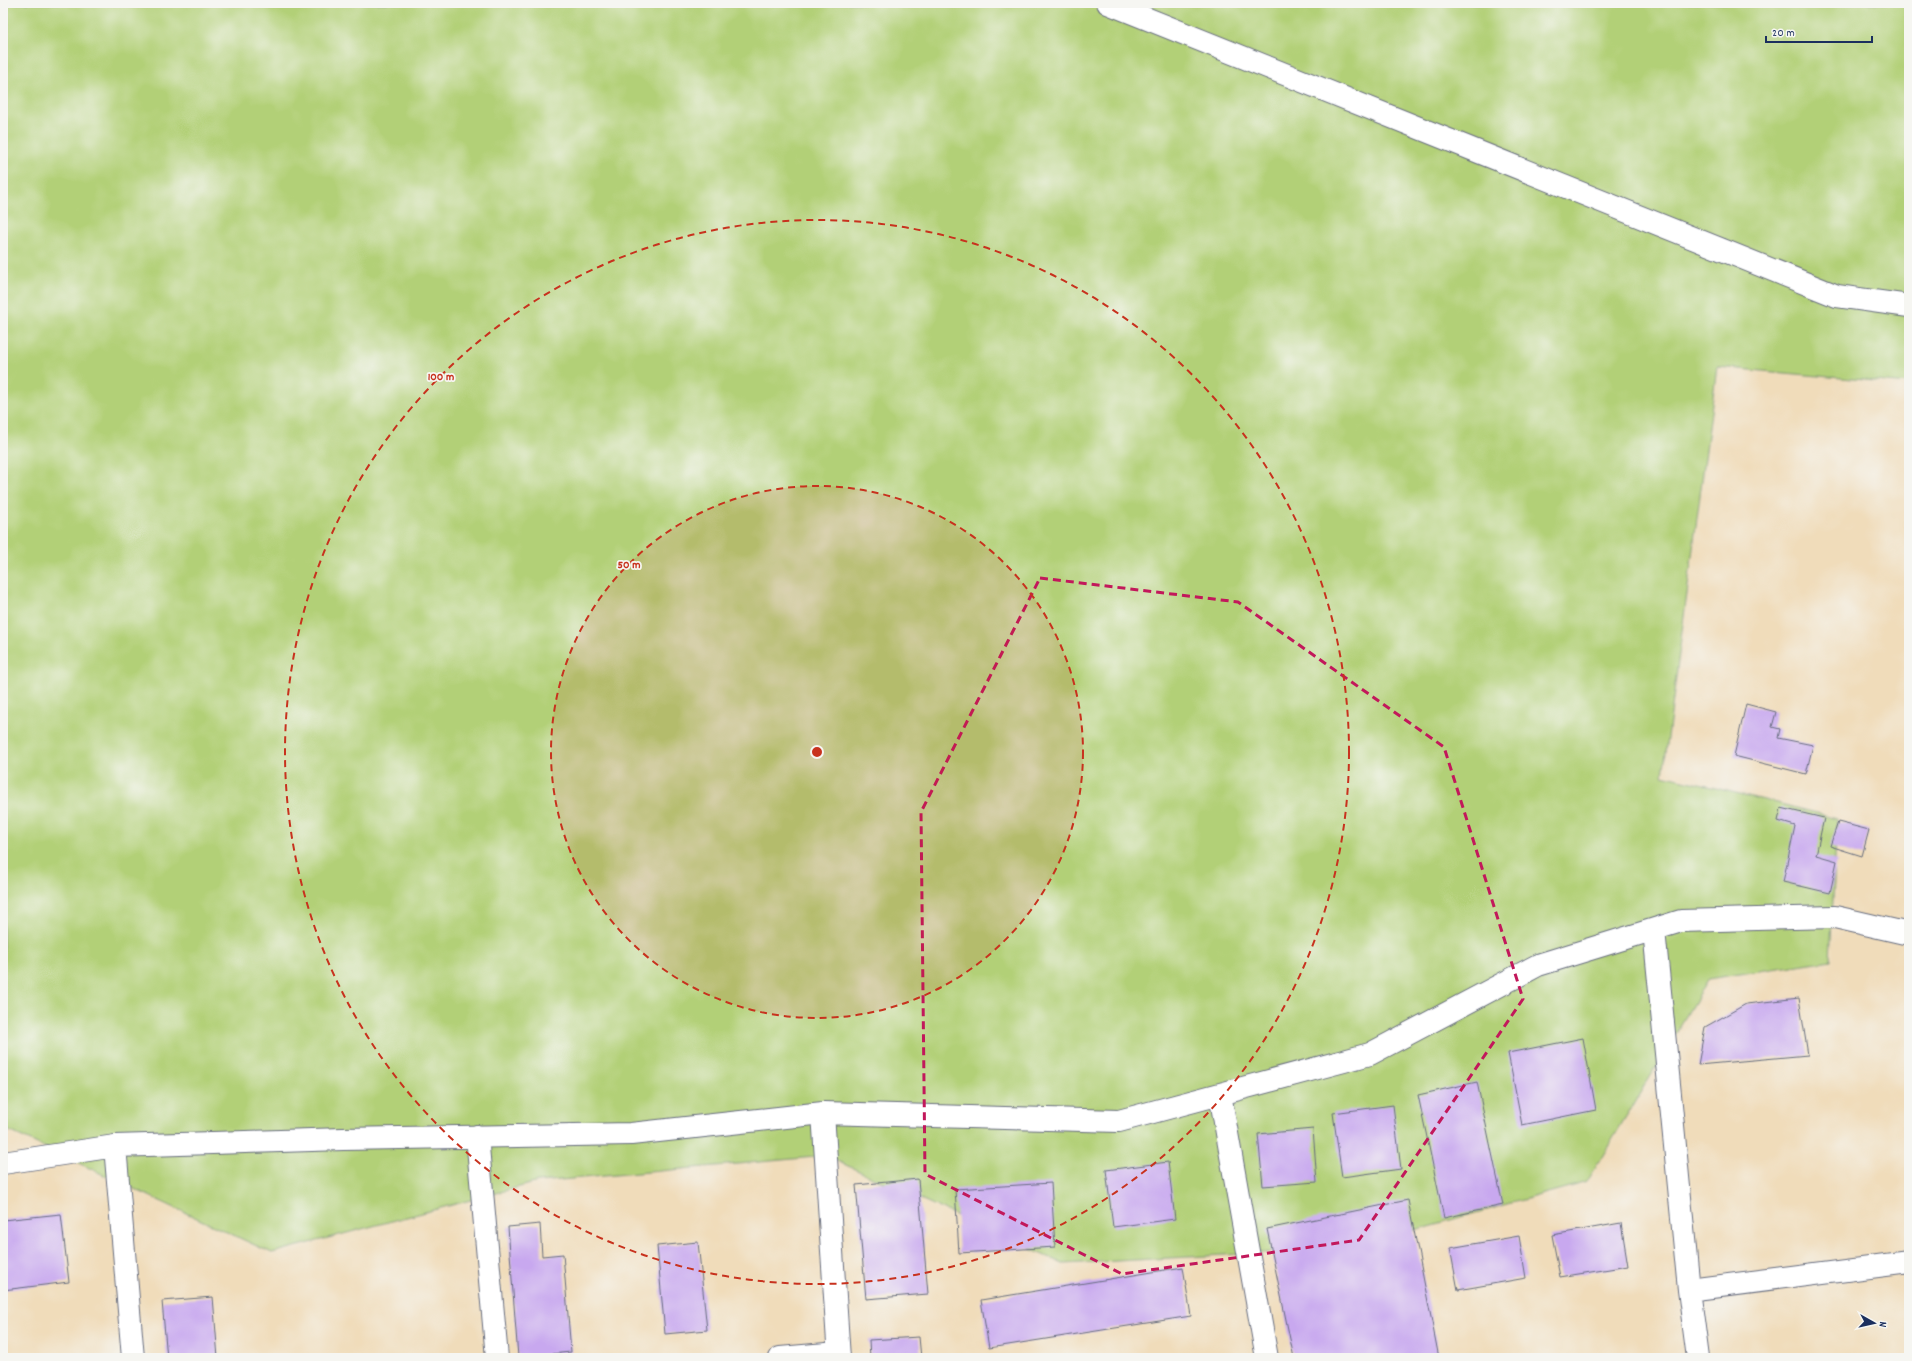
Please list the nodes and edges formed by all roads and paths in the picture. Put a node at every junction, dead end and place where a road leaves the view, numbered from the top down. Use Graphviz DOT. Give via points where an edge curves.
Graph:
graph roads {
  1 [pos="1108,3"];
  2 [pos="1909,306"];
  3 [pos="1654,930"];
  4 [pos="1909,934"];
  5 [pos="1220,1094"];
  6 [pos="823,1113"];
  7 [pos="477,1136"];
  8 [pos="115,1146"];
  9 [pos="3,1163"];
  10 [pos="1909,1262"];
  11 [pos="1689,1290"];
  12 [pos="839,1355"];
  13 [pos="133,1358"];
  14 [pos="498,1358"];
  15 [pos="780,1358"];
  16 [pos="1267,1358"];
  17 [pos="1698,1358"];
  1 -- 2 [label="street" via="1837,296"];
  3 -- 4 [label="street" via="1681,922 1835,917"];
  3 -- 5 [label="street" via="1538,965 1370,1054"];
  3 -- 11 [label="street"];
  5 -- 6 [label="street" via="1119,1121"];
  5 -- 16 [label="street"];
  6 -- 7 [label="street" via="631,1134"];
  6 -- 12 [label="street"];
  7 -- 8 [label="street"];
  7 -- 14 [label="street"];
  8 -- 9 [label="street"];
  8 -- 13 [label="street"];
  10 -- 11 [label="street"];
  11 -- 17 [label="street"];
  12 -- 15 [label="street"];
}
